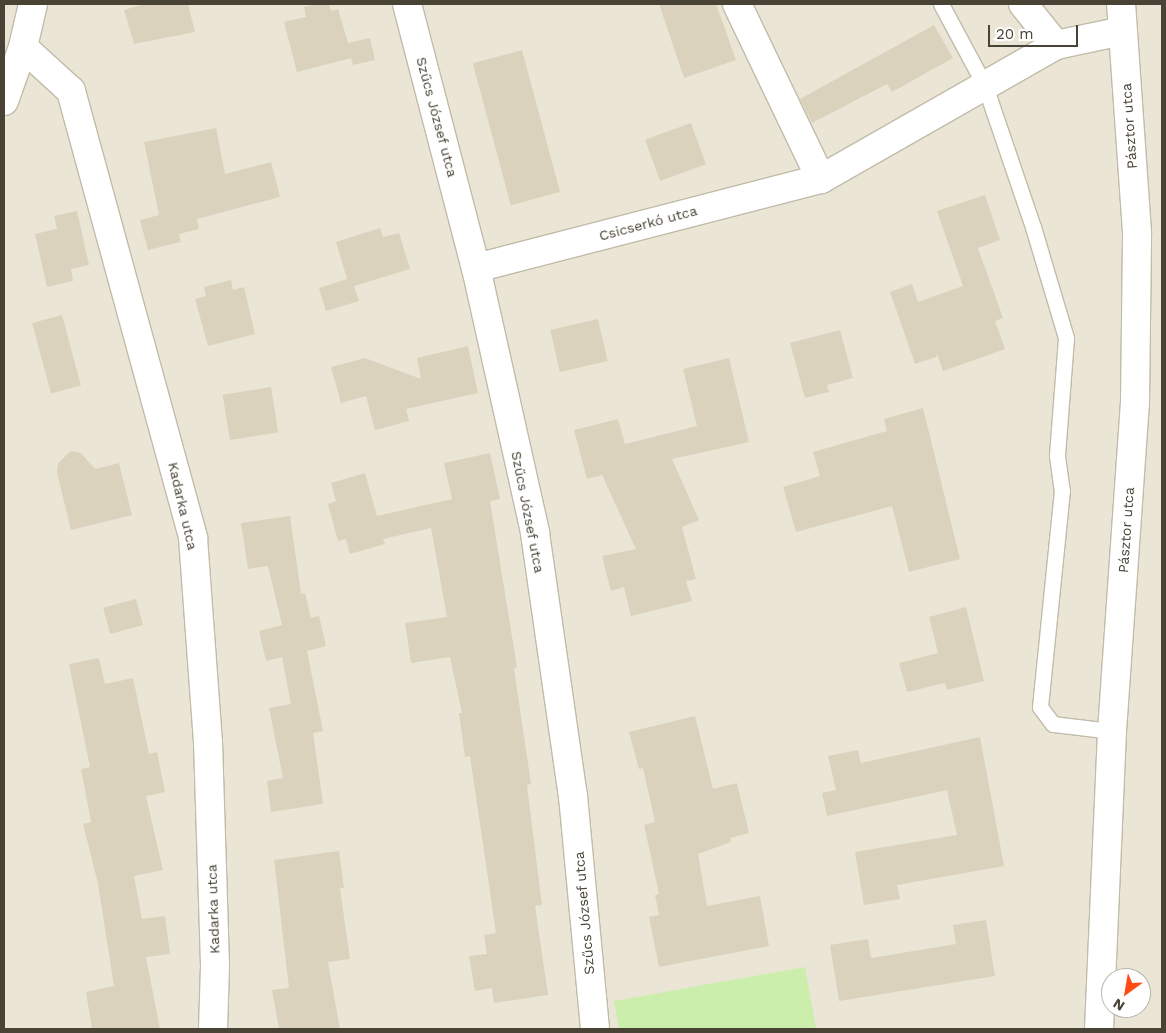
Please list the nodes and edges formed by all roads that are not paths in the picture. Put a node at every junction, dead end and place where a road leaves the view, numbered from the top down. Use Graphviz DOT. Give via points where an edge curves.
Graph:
graph roads {
  1 [pos="33,4"];
  2 [pos="407,4"];
  3 [pos="737,4"];
  4 [pos="941,4"];
  5 [pos="1023,4"];
  6 [pos="1121,4"];
  7 [pos="1122,31"];
  8 [pos="1056,45"];
  9 [pos="23,47"];
  10 [pos="985,86"];
  11 [pos="4,101"];
  12 [pos="821,179"];
  13 [pos="476,268"];
  14 [pos="1112,731"];
  15 [pos="213,1029"];
  16 [pos="595,1029"];
  17 [pos="1099,1029"];
  1 -- 9 [label="street"];
  2 -- 13 [label="street, Szűcs József utca"];
  3 -- 12 [label="street"];
  4 -- 10 [label="lane"];
  5 -- 8 [label="street"];
  6 -- 7 [label="street, Pásztor utca"];
  7 -- 8 [label="street, Csicserkó utca"];
  7 -- 14 [label="street, Pásztor utca" via="1137,232 1135,403"];
  8 -- 10 [label="street, Csicserkó utca"];
  9 -- 11 [label="street"];
  9 -- 15 [label="street, Kadarka utca" via="71,91 193,538 208,742 215,966"];
  10 -- 12 [label="street, Csicserkó utca"];
  10 -- 14 [label="lane" via="1033,227 1066,338 1057,456 1062,490 1040,707 1053,724"];
  12 -- 13 [label="street, Csicserkó utca"];
  13 -- 16 [label="street, Szűcs József utca" via="535,534 573,796"];
  14 -- 17 [label="street, Pásztor utca"];
}
